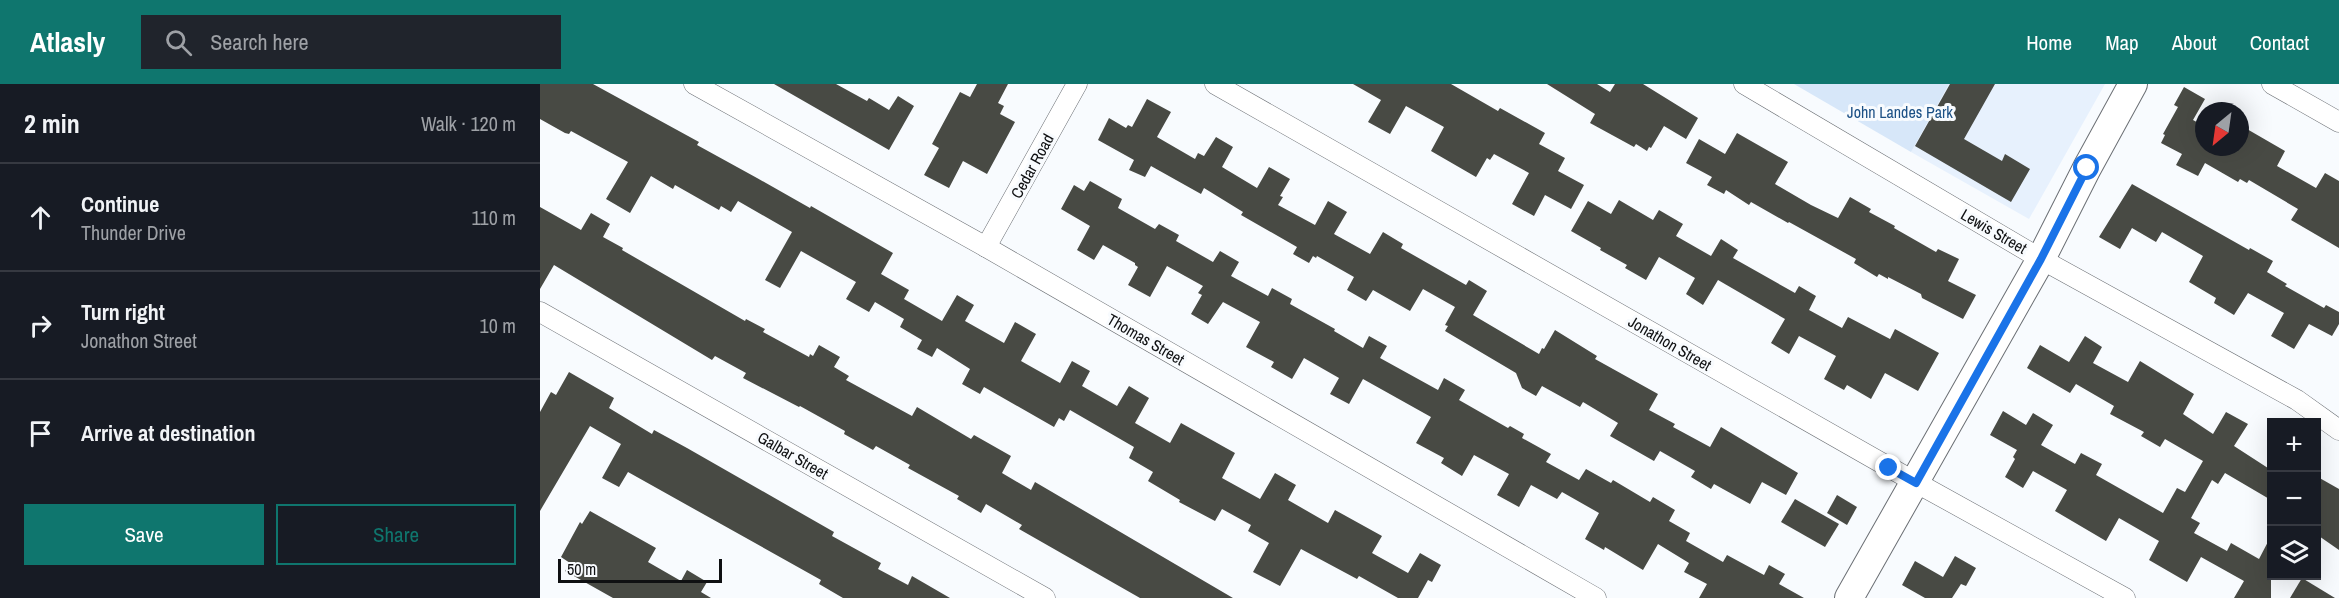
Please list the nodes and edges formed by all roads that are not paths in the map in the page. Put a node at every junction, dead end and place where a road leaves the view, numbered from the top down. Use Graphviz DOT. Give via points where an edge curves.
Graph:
graph roads {
  1 [pos="694,84"];
  2 [pos="1077,84"];
  3 [pos="1215,84"];
  4 [pos="1744,84"];
  5 [pos="2133,84"];
  6 [pos="2272,84"];
  7 [pos="2339,122"];
  8 [pos="986,247"];
  9 [pos="2041,259"];
  10 [pos="540,313"];
  11 [pos="2339,429"];
  12 [pos="1916,483"];
  13 [pos="1046,598"];
  14 [pos="1596,598"];
  15 [pos="1849,598"];
  16 [pos="2125,598"];
  1 -- 8 [label="street, Thomas Street"];
  2 -- 8 [label="street, Cedar Road"];
  3 -- 12 [label="street, Jonathon Street"];
  4 -- 9 [label="street, Lewis Street"];
  5 -- 9 [label="street"];
  6 -- 7 [label="street"];
  8 -- 14 [label="street, Thomas Street"];
  9 -- 11 [label="street, Lewis Street" via="2297,400"];
  9 -- 12 [label="street"];
  10 -- 13 [label="street, Galbar Street"];
  12 -- 15 [label="street"];
  12 -- 16 [label="street, Jonathon Street"];
}
